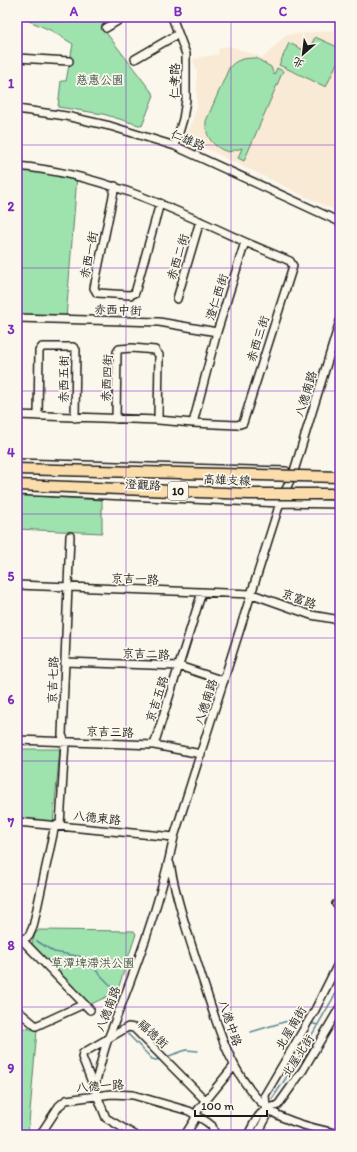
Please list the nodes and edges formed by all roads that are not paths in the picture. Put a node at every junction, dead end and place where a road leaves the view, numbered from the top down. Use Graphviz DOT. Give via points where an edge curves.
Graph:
graph roads {
  1 [pos="124,17"];
  2 [pos="172,17"];
  3 [pos="106,28"];
  4 [pos="178,34"];
  5 [pos="17,58"];
  6 [pos="135,59"];
  7 [pos="69,61"];
  8 [pos="17,109"];
  9 [pos="174,146"];
  10 [pos="17,166"];
  11 [pos="115,186"];
  12 [pos="160,203"];
  13 [pos="200,222"];
  14 [pos="340,222"];
  15 [pos="245,242"];
  16 [pos="177,299"];
  17 [pos="17,318"];
  18 [pos="340,321"];
  19 [pos="217,332"];
  20 [pos="17,414"];
  21 [pos="38,416"];
  22 [pos="75,418"];
  23 [pos="116,419"];
  24 [pos="158,420"];
  25 [pos="193,423"];
  26 [pos="17,463"];
  27 [pos="17,469"];
  28 [pos="294,471"];
  29 [pos="340,472"];
  30 [pos="340,477"];
  31 [pos="17,485"];
  32 [pos="17,490"];
  33 [pos="340,494"];
  34 [pos="280,503"];
  35 [pos="340,504"];
  36 [pos="70,536"];
  37 [pos="17,585"];
  38 [pos="68,587"];
  39 [pos="202,592"];
  40 [pos="252,594"];
  41 [pos="340,620"];
  42 [pos="65,662"];
  43 [pos="179,666"];
  44 [pos="224,681"];
  45 [pos="17,740"];
  46 [pos="64,742"];
  47 [pos="154,744"];
  48 [pos="201,754"];
  49 [pos="17,822"];
  50 [pos="57,825"];
  51 [pos="174,837"];
  52 [pos="169,862"];
  53 [pos="33,927"];
  54 [pos="19,941"];
  55 [pos="30,949"];
  56 [pos="340,960"];
  57 [pos="84,1004"];
  58 [pos="340,1008"];
  59 [pos="17,1010"];
  60 [pos="90,1010"];
  61 [pos="108,1039"];
  62 [pos="234,1066"];
  63 [pos="95,1092"];
  64 [pos="205,1100"];
  65 [pos="267,1108"];
  66 [pos="196,1115"];
  67 [pos="340,1134"];
  68 [pos="40,1135"];
  69 [pos="135,1135"];
  70 [pos="185,1135"];
  71 [pos="215,1135"];
  72 [pos="248,1135"];
  73 [pos="257,1135"];
  1 -- 3 [label="street"];
  2 -- 4 [label="street, 仁孝路"];
  4 -- 6 [label="street"];
  4 -- 9 [label="street, 仁孝路" via="186,54 186,100"];
  5 -- 7 [label="street"];
  8 -- 9 [label="street, 仁雄路" via="110,126"];
  9 -- 14 [label="street, 仁雄路"];
  10 -- 11 [label="street" via="77,176"];
  11 -- 12 [label="street"];
  11 -- 12 [label="street, 赤西一街" via="94,288 98,293 135,293"];
  12 -- 13 [label="street"];
  13 -- 15 [label="street"];
  13 -- 16 [label="street, 赤西二街"];
  15 -- 19 [label="street, 澄仁西街"];
  15 -- 25 [label="street, 赤西三街" via="290,261 293,266 243,423"];
  17 -- 19 [label="street, 赤西中街" via="159,322"];
  18 -- 28 [label="street, 八德南路"];
  19 -- 25 [label="street, 澄仁西街"];
  20 -- 21 [label="street"];
  21 -- 22 [label="street"];
  21 -- 22 [label="street, 赤西五街" via="39,351 42,347 72,347 76,350"];
  22 -- 23 [label="street"];
  23 -- 24 [label="street"];
  23 -- 24 [label="street, 赤西四街" via="118,352 119,349 132,348 155,350 159,356"];
  24 -- 25 [label="street"];
  26 -- 28 [label="street, 澄觀路"];
  27 -- 30 [label="highway, 高雄支線 / 10, bridge"];
  28 -- 29 [label="street, 澄觀路"];
  28 -- 34 [label="street, 八德南路"];
  31 -- 33 [label="highway, 高雄支線 / 10, bridge" via="250,494"];
  32 -- 34 [label="street, 澄觀路"];
  34 -- 35 [label="street, 澄觀路"];
  34 -- 40 [label="street, 八德南路"];
  36 -- 38 [label="street, 京吉七路"];
  37 -- 38 [label="street, 京吉一路"];
  38 -- 39 [label="street, 京吉一路"];
  38 -- 42 [label="street, 京吉七路"];
  39 -- 40 [label="street, 京吉一路"];
  39 -- 43 [label="street, 京吉五路"];
  40 -- 41 [label="street, 京富路" via="312,615"];
  40 -- 44 [label="street, 八德南路"];
  42 -- 43 [label="street, 京吉二路"];
  42 -- 46 [label="street, 京吉七路" via="62,735"];
  43 -- 44 [label="street, 京吉二路"];
  43 -- 47 [label="street, 京吉五路"];
  44 -- 48 [label="street, 八德南路"];
  45 -- 46 [label="street, 京吉三路"];
  46 -- 47 [label="street, 京吉三路"];
  46 -- 50 [label="street, 京吉七路"];
  47 -- 48 [label="street, 京吉三路"];
  48 -- 51 [label="street, 八德南路"];
  49 -- 50 [label="street, 八德東路"];
  50 -- 51 [label="street, 八德東路"];
  50 -- 53 [label="street, 京吉七路"];
  51 -- 52 [label="street, 八德南路"];
  52 -- 61 [label="street, 八德南路" via="150,924"];
  52 -- 62 [label="street, 八德中路" via="186,928 224,1044"];
  53 -- 54 [label="street" via="29,936"];
  53 -- 55 [label="street, 京吉七路"];
  54 -- 55 [label="street"];
  55 -- 57 [label="street"];
  56 -- 65 [label="street, 北屋南街" via="315,1010 265,1095"];
  57 -- 59 [label="street" via="36,1026"];
  57 -- 60 [label="street"];
  58 -- 65 [label="street, 北屋北街" via="303,1070 278,1105"];
  61 -- 63 [label="street, 八德南路"];
  61 -- 63 [label="street, 福德街" via="82,1055"];
  61 -- 64 [label="street, 福德街" via="128,1027 134,1028"];
  62 -- 64 [label="street"];
  62 -- 65 [label="street, 八德中路"];
  63 -- 66 [label="street, 八德一路" via="133,1095"];
  63 -- 68 [label="street, 八德一路" via="66,1100 59,1106"];
  63 -- 69 [label="street, 福德街" via="106,1118"];
  64 -- 66 [label="street"];
  65 -- 67 [label="street, 八德中路" via="305,1125"];
  65 -- 72 [label="street" via="260,1113"];
  65 -- 73 [label="street" via="267,1116"];
  66 -- 70 [label="street"];
  66 -- 71 [label="street, 八德一路" via="212,1126"];
}
